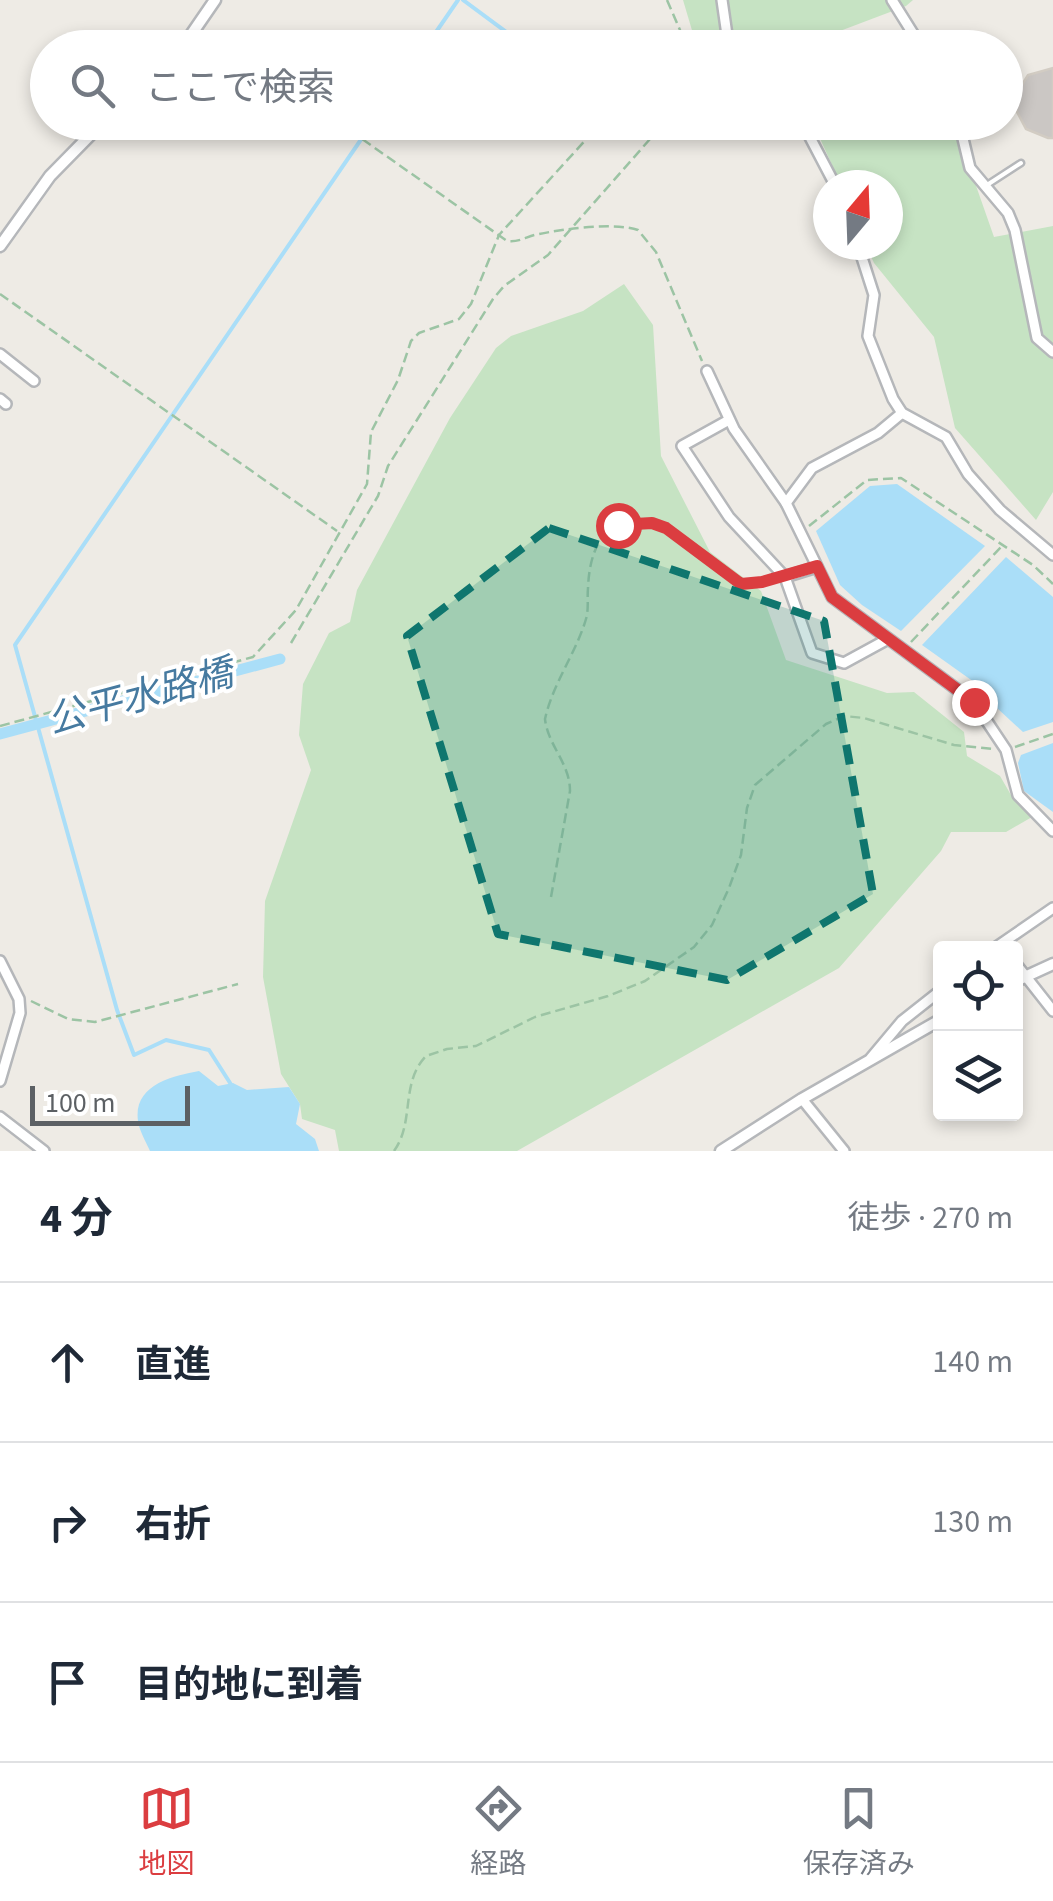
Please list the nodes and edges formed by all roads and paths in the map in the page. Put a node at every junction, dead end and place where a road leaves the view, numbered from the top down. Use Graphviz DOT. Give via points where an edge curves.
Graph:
graph roads {
  1 [pos="666,0"];
  2 [pos="722,0"];
  3 [pos="892,0"];
  4 [pos="212,1"];
  5 [pos="198,24"];
  6 [pos="194,30"];
  7 [pos="206,30"];
  8 [pos="680,30"];
  9 [pos="726,30"];
  10 [pos="911,30"];
  11 [pos="85,140"];
  12 [pos="364,140"];
  13 [pos="586,140"];
  14 [pos="649,140"];
  15 [pos="811,140"];
  16 [pos="963,140"];
  17 [pos="1021,163"];
  18 [pos="827,170"];
  19 [pos="986,186"];
  20 [pos="569,231"];
  21 [pos="499,235"];
  22 [pos="0,246"];
  23 [pos="863,260"];
  24 [pos="0,294"];
  25 [pos="1053,352"];
  26 [pos="0,354"];
  27 [pos="707,371"];
  28 [pos="34,381"];
  29 [pos="902,414"];
  30 [pos="729,420"];
  31 [pos="786,504"];
  32 [pos="338,532"];
  33 [pos="800,533"];
  34 [pos="1003,545"];
  35 [pos="1053,555"];
  36 [pos="817,566"];
  37 [pos="785,577"];
  38 [pos="1053,584"];
  39 [pos="888,639"];
  40 [pos="292,643"];
  41 [pos="904,649"];
  42 [pos="0,726"];
  43 [pos="1053,734"];
  44 [pos="1006,750"];
  45 [pos="1053,831"];
  46 [pos="552,897"];
  47 [pos="1053,908"];
  48 [pos="1008,941"];
  49 [pos="0,961"];
  50 [pos="1053,964"];
  51 [pos="1023,978"];
  52 [pos="1023,982"];
  53 [pos="238,984"];
  54 [pos="16,994"];
  55 [pos="933,997"];
  56 [pos="1053,1011"];
  57 [pos="933,1024"];
  58 [pos="870,1059"];
  59 [pos="0,1081"];
  60 [pos="802,1099"];
  61 [pos="0,1117"];
  62 [pos="44,1151"];
  63 [pos="394,1151"];
  64 [pos="721,1151"];
  65 [pos="844,1151"];
  1 -- 8 [label="path"];
  2 -- 9 [label="street"];
  3 -- 10 [label="street"];
  4 -- 5 [label="street"];
  5 -- 6 [label="street"];
  5 -- 7 [label="path"];
  11 -- 22 [label="street"];
  12 -- 21 [label="path"];
  13 -- 21 [label="path"];
  14 -- 20 [label="path"];
  15 -- 18 [label="street"];
  16 -- 19 [label="street" via="970,168"];
  17 -- 19 [label="lane"];
  19 -- 25 [label="street" via="1015,230 1037,338"];
  20 -- 21 [label="path" via="514,242"];
  20 -- 27 [label="path" via="626,226 646,238"];
  20 -- 40 [label="path" via="492,299 388,466 378,496"];
  21 -- 32 [label="path" via="471,304 459,318 411,341 370,432 368,484"];
  23 -- 29 [label="street" via="874,294 868,336"];
  24 -- 32 [label="path"];
  26 -- 28 [label="street"];
  27 -- 30 [label="street"];
  29 -- 31 [label="street" via="812,468"];
  29 -- 35 [label="street" via="946,437 1000,510"];
  30 -- 31 [label="street"];
  30 -- 37 [label="street" via="682,446 729,517"];
  31 -- 33 [label="street"];
  32 -- 42 [label="path" via="296,610 253,657"];
  33 -- 34 [label="path" via="867,480 901,478"];
  33 -- 36 [label="street"];
  34 -- 38 [label="path"];
  34 -- 41 [label="path"];
  36 -- 37 [label="street"];
  36 -- 39 [label="street" via="832,597"];
  37 -- 39 [label="street" via="812,653 844,663"];
  37 -- 46 [label="path" via="741,584 652,523 618,525 598,540 590,559 588,615 545,719 570,776"];
  39 -- 41 [label="street"];
  41 -- 44 [label="street" via="964,692"];
  43 -- 44 [label="path"];
  44 -- 45 [label="street" via="1018,795"];
  44 -- 63 [label="path" via="954,745 864,718 844,716 826,724 755,785 730,888 694,947 608,996 536,1017 476,1046 426,1056 410,1082 404,1137"];
  47 -- 48 [label="street"];
  49 -- 54 [label="street"];
  50 -- 51 [label="street"];
  52 -- 56 [label="street"];
  53 -- 54 [label="path" via="95,1022 68,1019"];
  54 -- 59 [label="street" via="19,1025"];
  55 -- 58 [label="street"];
  57 -- 58 [label="street"];
  58 -- 60 [label="street"];
  60 -- 64 [label="street"];
  60 -- 65 [label="street"];
  61 -- 62 [label="street"];
}
